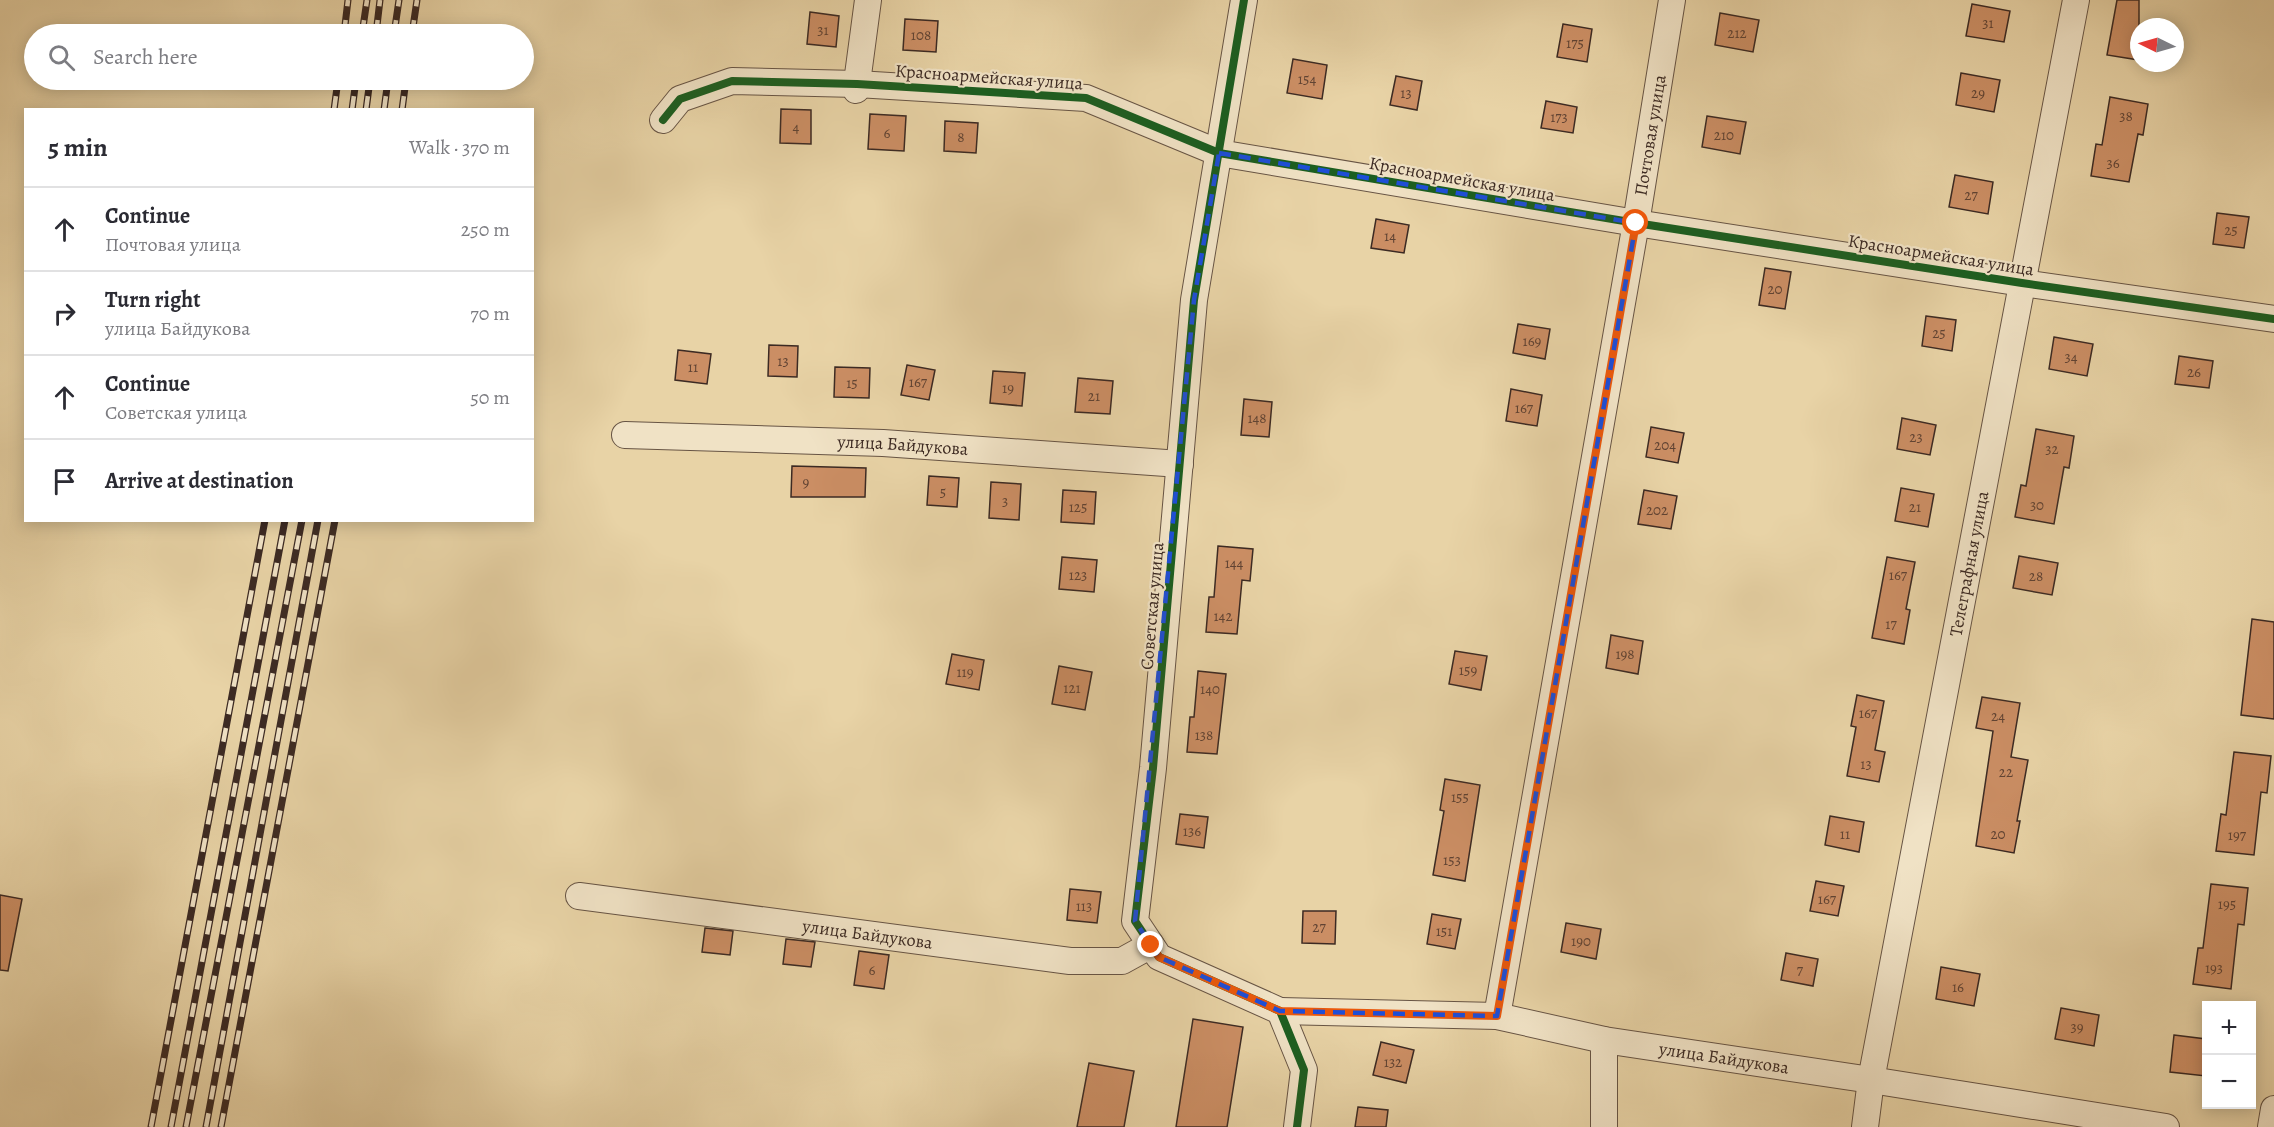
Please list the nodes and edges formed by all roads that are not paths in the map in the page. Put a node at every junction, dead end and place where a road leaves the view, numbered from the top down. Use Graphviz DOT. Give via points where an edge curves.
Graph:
graph roads {
  1 [pos="868,0"];
  2 [pos="1244,0"];
  3 [pos="1672,0"];
  4 [pos="2076,0"];
  5 [pos="857,87"];
  6 [pos="663,120"];
  7 [pos="1219,153"];
  8 [pos="1636,223"];
  9 [pos="2022,283"];
  10 [pos="2274,319"];
  11 [pos="625,435"];
  12 [pos="1180,464"];
  13 [pos="579,896"];
  14 [pos="1151,945"];
  15 [pos="1280,1011"];
  16 [pos="1497,1016"];
  17 [pos="1604,1040"];
  18 [pos="1872,1080"];
  19 [pos="2274,1109"];
  20 [pos="1298,1127"];
  21 [pos="1605,1127"];
  22 [pos="1865,1127"];
  23 [pos="2166,1127"];
  24 [pos="2271,1127"];
  1 -- 5 [label="street"];
  2 -- 7 [label="street, Советская улица"];
  3 -- 8 [label="street, Почтовая улица"];
  4 -- 9 [label="street, Телеграфная улица"];
  5 -- 6 [label="street, Красноармейская улица" via="732,81 680,99"];
  5 -- 7 [label="street, Красноармейская улица" via="1086,98"];
  7 -- 8 [label="street, Красноармейская улица"];
  7 -- 12 [label="street, Советская улица" via="1194,300"];
  8 -- 9 [label="street, Красноармейская улица"];
  8 -- 16 [label="street, Почтовая улица"];
  9 -- 10 [label="street, Красноармейская улица"];
  9 -- 18 [label="street, Телеграфная улица"];
  11 -- 12 [label="street, улица Байдукова" via="883,443"];
  12 -- 14 [label="street, Советская улица" via="1135,921"];
  13 -- 14 [label="street, улица Байдукова" via="1070,961 1122,961"];
  14 -- 15 [label="street, Советская улица" via="1159,957"];
  15 -- 16 [label="street, улица Байдукова"];
  15 -- 20 [label="street" via="1304,1070"];
  16 -- 17 [label="street, улица Байдукова"];
  17 -- 18 [label="street, улица Байдукова"];
  17 -- 21 [label="street"];
  18 -- 22 [label="street, Телеграфная улица"];
  18 -- 23 [label="street, улица Байдукова"];
  19 -- 24 [label="street"];
}
